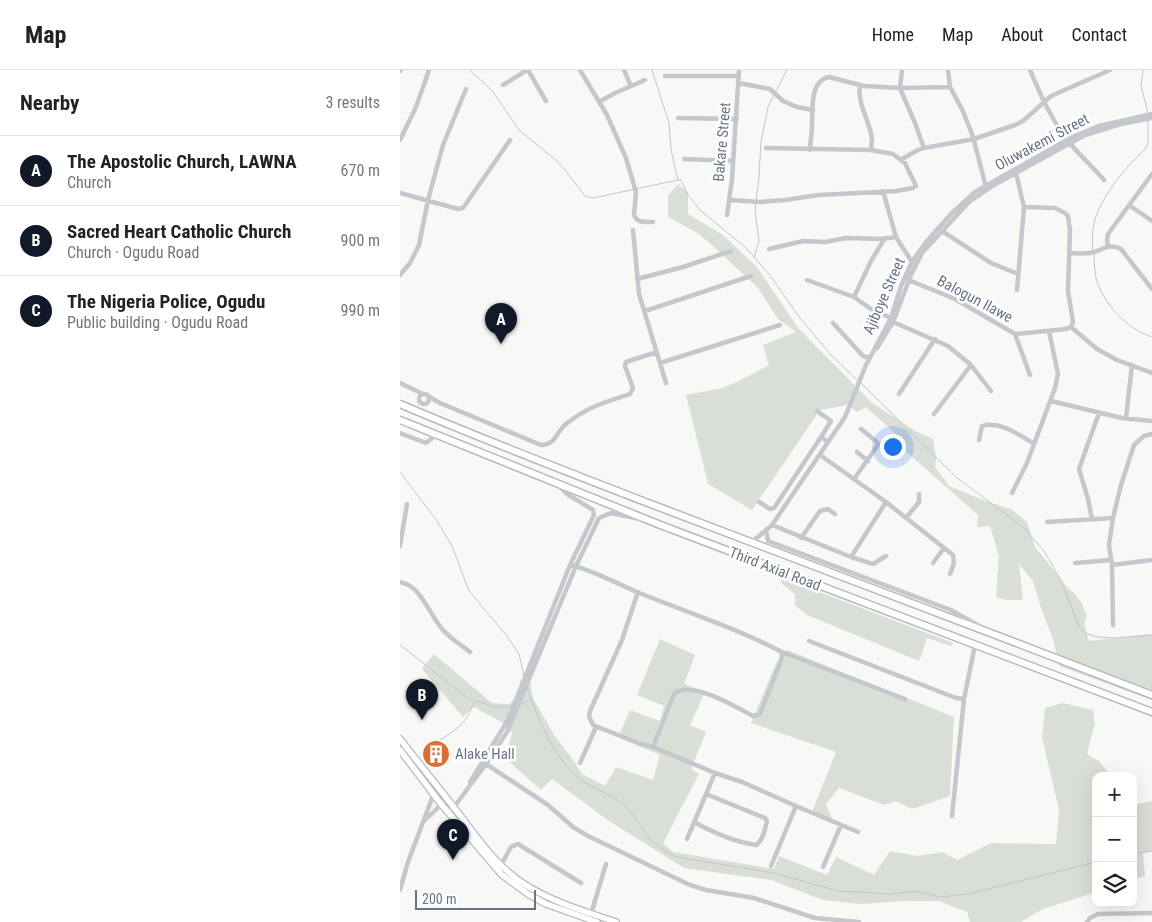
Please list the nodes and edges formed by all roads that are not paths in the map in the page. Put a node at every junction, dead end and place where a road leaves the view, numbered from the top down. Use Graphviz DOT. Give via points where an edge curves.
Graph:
graph roads {
  1 [pos="429,70"];
  2 [pos="527,70"];
  3 [pos="580,70"];
  4 [pos="624,70"];
  5 [pos="739,70"];
  6 [pos="902,70"];
  7 [pos="948,70"];
  8 [pos="1030,70"];
  9 [pos="1110,70"];
  10 [pos="665,76"];
  11 [pos="739,76"];
  12 [pos="645,80"];
  13 [pos="739,83"];
  14 [pos="860,85"];
  15 [pos="503,86"];
  16 [pos="631,86"];
  17 [pos="950,87"];
  18 [pos="900,88"];
  19 [pos="466,89"];
  20 [pos="546,101"];
  21 [pos="599,102"];
  22 [pos="1044,102"];
  23 [pos="813,110"];
  24 [pos="1152,115"];
  25 [pos="678,118"];
  26 [pos="737,119"];
  27 [pos="974,139"];
  28 [pos="400,140"];
  29 [pos="510,140"];
  30 [pos="1067,141"];
  31 [pos="766,148"];
  32 [pos="924,148"];
  33 [pos="810,150"];
  34 [pos="871,150"];
  35 [pos="684,159"];
  36 [pos="902,159"];
  37 [pos="733,162"];
  38 [pos="1016,173"];
  39 [pos="1152,174"];
  40 [pos="1104,180"];
  41 [pos="986,188"];
  42 [pos="883,191"];
  43 [pos="400,193"];
  44 [pos="428,200"];
  45 [pos="729,200"];
  46 [pos="1129,205"];
  47 [pos="1024,208"];
  48 [pos="727,215"];
  49 [pos="653,222"];
  50 [pos="1152,222"];
  51 [pos="633,230"];
  52 [pos="942,231"];
  53 [pos="896,237"];
  54 [pos="885,238"];
  55 [pos="1108,246"];
  56 [pos="769,248"];
  57 [pos="731,251"];
  58 [pos="1069,253"];
  59 [pos="912,262"];
  60 [pos="1018,274"];
  61 [pos="400,275"];
  62 [pos="752,276"];
  63 [pos="637,279"];
  64 [pos="907,279"];
  65 [pos="807,280"];
  66 [pos="1152,289"];
  67 [pos="1017,290"];
  68 [pos="854,297"];
  69 [pos="645,311"];
  70 [pos="892,320"];
  71 [pos="833,323"];
  72 [pos="780,325"];
  73 [pos="1071,327"];
  74 [pos="1049,331"];
  75 [pos="1015,334"];
  76 [pos="935,339"];
  77 [pos="656,352"];
  78 [pos="869,358"];
  79 [pos="660,362"];
  80 [pos="971,365"];
  81 [pos="1132,365"];
  82 [pos="1152,373"];
  83 [pos="1030,375"];
  84 [pos="666,382"];
  85 [pos="400,383"];
  86 [pos="991,391"];
  87 [pos="899,394"];
  88 [pos="423,396"];
  89 [pos="1051,401"];
  90 [pos="425,403"];
  91 [pos="440,403"];
  92 [pos="400,404"];
  93 [pos="416,411"];
  94 [pos="817,411"];
  95 [pos="1099,413"];
  96 [pos="934,414"];
  97 [pos="428,416"];
  98 [pos="1126,418"];
  99 [pos="400,420"];
  100 [pos="1152,421"];
  101 [pos="862,429"];
  102 [pos="400,433"];
  103 [pos="1152,434"];
  104 [pos="436,435"];
  105 [pos="820,437"];
  106 [pos="979,440"];
  107 [pos="828,442"];
  108 [pos="1033,443"];
  109 [pos="857,452"];
  110 [pos="820,455"];
  111 [pos="868,461"];
  112 [pos="854,479"];
  113 [pos="559,486"];
  114 [pos="1012,493"];
  115 [pos="918,494"];
  116 [pos="759,502"];
  117 [pos="886,502"];
  118 [pos="407,504"];
  119 [pos="835,514"];
  120 [pos="906,518"];
  121 [pos="1113,518"];
  122 [pos="646,519"];
  123 [pos="1092,519"];
  124 [pos="1047,522"];
  125 [pos="772,525"];
  126 [pos="766,530"];
  127 [pos="802,538"];
  128 [pos="752,543"];
  129 [pos="400,546"];
  130 [pos="944,548"];
  131 [pos="886,556"];
  132 [pos="851,557"];
  133 [pos="1152,560"];
  134 [pos="1111,562"];
  135 [pos="933,563"];
  136 [pos="1075,563"];
  137 [pos="570,565"];
  138 [pos="576,566"];
  139 [pos="950,574"];
  140 [pos="400,582"];
  141 [pos="638,592"];
  142 [pos="1113,625"];
  143 [pos="984,630"];
  144 [pos="809,641"];
  145 [pos="975,645"];
  146 [pos="470,652"];
  147 [pos="782,652"];
  148 [pos="528,677"];
  149 [pos="1152,695"];
  150 [pos="905,699"];
  151 [pos="964,699"];
  152 [pos="1152,712"];
  153 [pos="510,720"];
  154 [pos="596,727"];
  155 [pos="400,739"];
  156 [pos="653,747"];
  157 [pos="400,750"];
  158 [pos="580,763"];
  159 [pos="486,764"];
  160 [pos="716,773"];
  161 [pos="438,788"];
  162 [pos="434,794"];
  163 [pos="706,794"];
  164 [pos="447,799"];
  165 [pos="441,804"];
  166 [pos="453,806"];
  167 [pos="796,806"];
  168 [pos="447,811"];
  169 [pos="952,816"];
  170 [pos="694,822"];
  171 [pos="422,823"];
  172 [pos="841,825"];
  173 [pos="858,832"];
  174 [pos="687,839"];
  175 [pos="606,864"];
  176 [pos="501,865"];
  177 [pos="771,866"];
  178 [pos="823,867"];
  179 [pos="581,883"];
  180 [pos="400,890"];
  181 [pos="1152,913"];
  182 [pos="591,914"];
  183 [pos="596,922"];
  184 [pos="616,922"];
  185 [pos="859,922"];
  186 [pos="1087,922"];
  1 -- 28 [label="street"];
  2 -- 15 [label="street"];
  2 -- 20 [label="street"];
  3 -- 21 [label="street"];
  4 -- 16 [label="street"];
  5 -- 11 [label="street, Bakare Street"];
  6 -- 18 [label="street"];
  7 -- 17 [label="street"];
  8 -- 22 [label="street"];
  9 -- 22 [label="street"];
  10 -- 11 [label="street"];
  11 -- 13 [label="street, Bakare Street"];
  12 -- 16 [label="street"];
  13 -- 23 [label="street" via="770,89 783,102"];
  13 -- 26 [label="street, Bakare Street"];
  14 -- 18 [label="street"];
  14 -- 23 [label="street" via="823,79 815,91"];
  14 -- 34 [label="street" via="860,101 872,138"];
  16 -- 21 [label="street"];
  17 -- 18 [label="street"];
  17 -- 27 [label="street"];
  18 -- 32 [label="street"];
  19 -- 44 [label="street" via="444,139"];
  21 -- 49 [label="street" via="623,151 634,183 634,215 638,221"];
  22 -- 27 [label="street" via="1015,126"];
  22 -- 30 [label="street"];
  23 -- 33 [label="street"];
  24 -- 30 [label="street, Oluwakemi Street" via="1099,126"];
  25 -- 26 [label="street"];
  26 -- 37 [label="street, Bakare Street"];
  27 -- 32 [label="street"];
  27 -- 41 [label="street"];
  29 -- 44 [label="street" via="463,208"];
  30 -- 38 [label="street, Oluwakemi Street"];
  30 -- 40 [label="street"];
  30 -- 41 [label="street, Oluwakemi Street"];
  31 -- 33 [label="street"];
  32 -- 36 [label="street"];
  33 -- 34 [label="street"];
  34 -- 36 [label="street"];
  35 -- 37 [label="street"];
  36 -- 42 [label="street" via="916,186"];
  37 -- 45 [label="street, Bakare Street"];
  38 -- 41 [label="street, Oluwakemi Street"];
  38 -- 47 [label="street"];
  39 -- 46 [label="street"];
  41 -- 52 [label="street, Ajiboye Street"];
  41 -- 59 [label="street, Ajiboye Street" via="960,205"];
  42 -- 45 [label="street" via="760,202"];
  42 -- 53 [label="street"];
  43 -- 44 [label="street"];
  44 -- 61 [label="street" via="420,245"];
  45 -- 48 [label="street, Bakare Street"];
  46 -- 50 [label="street"];
  46 -- 55 [label="street" via="1108,234"];
  47 -- 58 [label="street" via="1055,208 1065,213 1070,222"];
  47 -- 60 [label="street"];
  51 -- 63 [label="street"];
  52 -- 60 [label="street" via="991,263"];
  52 -- 64 [label="street, Ajiboye Street" via="922,253"];
  53 -- 54 [label="street"];
  53 -- 59 [label="street"];
  54 -- 56 [label="street" via="803,241"];
  54 -- 68 [label="street"];
  55 -- 58 [label="street" via="1097,252"];
  55 -- 66 [label="street" via="1121,249"];
  57 -- 63 [label="street"];
  58 -- 73 [label="street"];
  59 -- 64 [label="street, Ajiboye Street"];
  60 -- 67 [label="street"];
  62 -- 69 [label="street"];
  63 -- 69 [label="street"];
  64 -- 70 [label="street, Ajiboye Street"];
  64 -- 75 [label="street, Balogun Ilawe" via="955,299"];
  65 -- 68 [label="street"];
  68 -- 70 [label="street"];
  69 -- 77 [label="street"];
  70 -- 76 [label="street"];
  70 -- 78 [label="street, Ajiboye Street"];
  71 -- 78 [label="street" via="863,356"];
  72 -- 79 [label="street"];
  73 -- 74 [label="street, Balogun Ilawe"];
  73 -- 81 [label="street" via="1097,349"];
  74 -- 75 [label="street, Balogun Ilawe"];
  74 -- 89 [label="street" via="1058,374"];
  75 -- 83 [label="street"];
  76 -- 80 [label="street"];
  76 -- 87 [label="street"];
  77 -- 79 [label="street"];
  77 -- 91 [label="street" via="626,362 633,388 630,394 598,404 579,415 563,426 550,445 541,445"];
  78 -- 107 [label="street, Ajiboye Street" via="845,417"];
  79 -- 84 [label="street"];
  80 -- 86 [label="street"];
  80 -- 96 [label="street"];
  81 -- 82 [label="street"];
  81 -- 98 [label="street"];
  85 -- 88 [label="street"];
  88 -- 90 [label="street"];
  88 -- 90 [label="street"];
  88 -- 91 [label="street"];
  89 -- 95 [label="street"];
  89 -- 108 [label="street"];
  90 -- 91 [label="street"];
  90 -- 93 [label="street"];
  90 -- 97 [label="street"];
  92 -- 93 [label="highway, Third Axial Road"];
  93 -- 97 [label="highway, Third Axial Road"];
  94 -- 105 [label="street" via="831,421"];
  95 -- 98 [label="street"];
  95 -- 123 [label="street" via="1079,469"];
  97 -- 128 [label="highway, Third Axial Road"];
  98 -- 100 [label="street"];
  99 -- 104 [label="highway, Third Axial Road"];
  101 -- 111 [label="street" via="878,445"];
  102 -- 104 [label="street" via="426,442"];
  103 -- 121 [label="street" via="1134,445"];
  104 -- 113 [label="highway, Third Axial Road"];
  105 -- 107 [label="street"];
  105 -- 116 [label="street" via="774,508"];
  106 -- 108 [label="street" via="985,424 1004,427"];
  107 -- 110 [label="street, Ajiboye Street"];
  108 -- 114 [label="street"];
  109 -- 111 [label="street"];
  110 -- 112 [label="street"];
  110 -- 125 [label="street, Ajiboye Street"];
  111 -- 112 [label="street"];
  112 -- 117 [label="street"];
  113 -- 122 [label="highway, Third Axial Road"];
  113 -- 137 [label="street" via="593,510 594,515"];
  115 -- 120 [label="street" via="919,502"];
  117 -- 120 [label="street"];
  117 -- 132 [label="street"];
  118 -- 129 [label="street"];
  119 -- 127 [label="street" via="828,508 820,511"];
  120 -- 130 [label="street"];
  121 -- 123 [label="street"];
  121 -- 134 [label="street" via="1109,545"];
  122 -- 138 [label="street" via="610,513 599,518"];
  122 -- 145 [label="highway, Third Axial Road"];
  123 -- 124 [label="street"];
  125 -- 126 [label="street, Ajiboye Street"];
  125 -- 127 [label="street"];
  126 -- 128 [label="street, Ajiboye Street"];
  126 -- 143 [label="street" via="768,541 951,610"];
  127 -- 132 [label="street"];
  128 -- 143 [label="highway, Third Axial Road"];
  130 -- 135 [label="street"];
  130 -- 139 [label="street" via="954,559"];
  131 -- 132 [label="street" via="873,564"];
  133 -- 134 [label="street"];
  134 -- 136 [label="street"];
  134 -- 142 [label="street"];
  137 -- 138 [label="street"];
  137 -- 148 [label="street"];
  138 -- 141 [label="street"];
  138 -- 148 [label="street"];
  140 -- 146 [label="street" via="416,590 443,630"];
  141 -- 147 [label="street" via="748,635"];
  141 -- 154 [label="street" via="622,640 590,711 590,721"];
  143 -- 149 [label="highway, Third Axial Road"];
  144 -- 151 [label="street"];
  145 -- 151 [label="street"];
  145 -- 152 [label="highway, Third Axial Road"];
  147 -- 150 [label="street"];
  147 -- 156 [label="street" via="760,714 753,716 696,690 680,690 674,694"];
  148 -- 153 [label="street"];
  151 -- 169 [label="street"];
  153 -- 159 [label="street"];
  153 -- 166 [label="street"];
  154 -- 156 [label="street"];
  154 -- 158 [label="street"];
  155 -- 161 [label="main road"];
  156 -- 160 [label="street"];
  157 -- 162 [label="main road"];
  159 -- 166 [label="street"];
  159 -- 185 [label="street" via="588,836 690,885 754,898 815,918"];
  160 -- 163 [label="street"];
  160 -- 167 [label="street"];
  161 -- 162 [label="street"];
  161 -- 164 [label="main road"];
  162 -- 165 [label="main road"];
  162 -- 171 [label="street"];
  163 -- 170 [label="street"];
  163 -- 170 [label="street" via="766,818 760,843 735,841"];
  164 -- 165 [label="street"];
  164 -- 166 [label="main road"];
  165 -- 168 [label="main road"];
  165 -- 171 [label="street"];
  166 -- 168 [label="street"];
  166 -- 176 [label="main road"];
  167 -- 172 [label="street"];
  167 -- 177 [label="street"];
  168 -- 183 [label="main road" via="510,881 546,904"];
  170 -- 174 [label="street"];
  171 -- 180 [label="street"];
  172 -- 173 [label="street"];
  172 -- 178 [label="street"];
  175 -- 182 [label="street"];
  176 -- 179 [label="street" via="511,847 518,844"];
  176 -- 182 [label="main road" via="533,890"];
  181 -- 186 [label="street" via="1098,914"];
  182 -- 184 [label="main road"];
}
